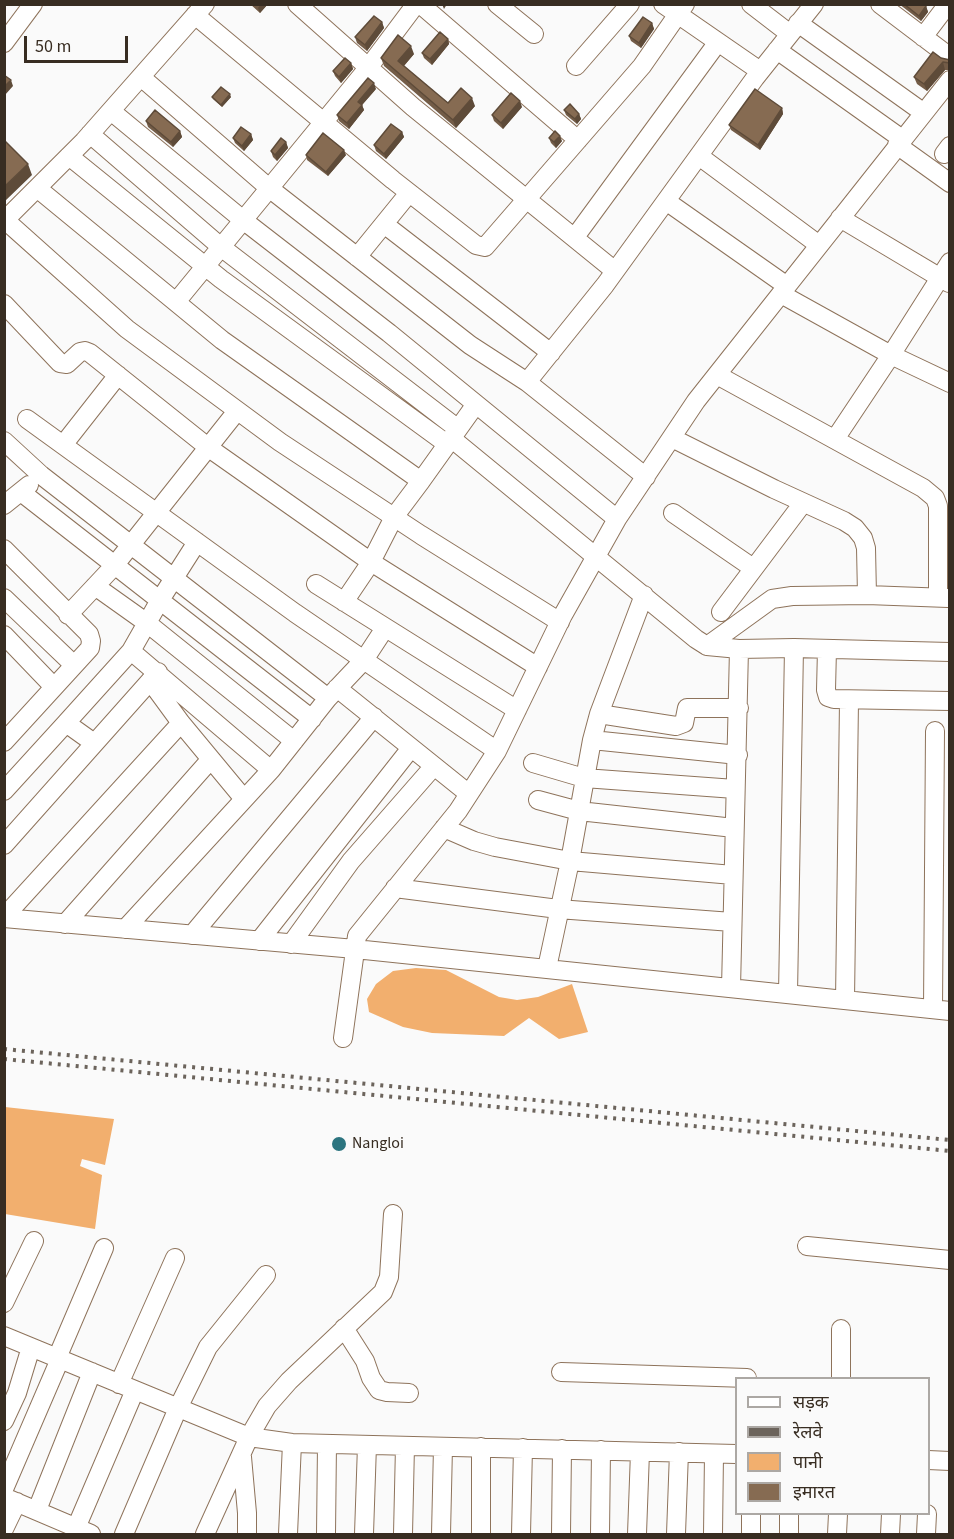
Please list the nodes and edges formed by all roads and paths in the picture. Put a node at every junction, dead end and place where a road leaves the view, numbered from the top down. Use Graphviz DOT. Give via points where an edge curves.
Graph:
graph roads {
  1 [pos="33,4"];
  2 [pos="297,4"];
  3 [pos="418,4"];
  4 [pos="497,4"];
  5 [pos="630,4"];
  6 [pos="751,4"];
  7 [pos="814,4"];
  8 [pos="948,4"];
  9 [pos="884,6"];
  10 [pos="199,8"];
  11 [pos="675,8"];
  12 [pos="794,29"];
  13 [pos="534,34"];
  14 [pos="922,37"];
  15 [pos="718,42"];
  16 [pos="4,43"];
  17 [pos="777,50"];
  18 [pos="950,57"];
  19 [pos="576,66"];
  20 [pos="368,68"];
  21 [pos="760,70"];
  22 [pos="141,77"];
  23 [pos="950,81"];
  24 [pos="111,111"];
  25 [pos="924,113"];
  26 [pos="324,122"];
  27 [pos="90,134"];
  28 [pos="578,140"];
  29 [pos="900,142"];
  30 [pos="69,156"];
  31 [pos="699,156"];
  32 [pos="950,183"];
  33 [pos="37,188"];
  34 [pos="269,188"];
  35 [pos="409,193"];
  36 [pos="528,199"];
  37 [pos="666,201"];
  38 [pos="840,218"];
  39 [pos="5,220"];
  40 [pos="243,220"];
  41 [pos="384,224"];
  42 [pos="575,237"];
  43 [pos="819,245"];
  44 [pos="221,247"];
  45 [pos="357,257"];
  46 [pos="205,266"];
  47 [pos="615,271"];
  48 [pos="946,274"];
  49 [pos="784,290"];
  50 [pos="176,302"];
  51 [pos="4,304"];
  52 [pos="551,352"];
  53 [pos="891,355"];
  54 [pos="118,375"];
  55 [pos="717,375"];
  56 [pos="527,382"];
  57 [pos="950,383"];
  58 [pos="476,404"];
  59 [pos="237,411"];
  60 [pos="27,419"];
  61 [pos="452,437"];
  62 [pos="672,438"];
  63 [pos="835,440"];
  64 [pos="4,441"];
  65 [pos="63,445"];
  66 [pos="209,448"];
  67 [pos="41,475"];
  68 [pos="646,477"];
  69 [pos="421,481"];
  70 [pos="10,498"];
  71 [pos="803,503"];
  72 [pos="674,513"];
  73 [pos="158,514"];
  74 [pos="394,517"];
  75 [pos="618,519"];
  76 [pos="197,542"];
  77 [pos="132,545"];
  78 [pos="7,556"];
  79 [pos="597,556"];
  80 [pos="371,562"];
  81 [pos="114,566"];
  82 [pos="753,568"];
  83 [pos="175,578"];
  84 [pos="316,584"];
  85 [pos="95,586"];
  86 [pos="644,595"];
  87 [pos="867,595"];
  88 [pos="944,597"];
  89 [pos="4,598"];
  90 [pos="160,600"];
  91 [pos="344,602"];
  92 [pos="721,612"];
  93 [pos="68,615"];
  94 [pos="147,622"];
  95 [pos="560,622"];
  96 [pos="386,628"];
  97 [pos="4,635"];
  98 [pos="707,646"];
  99 [pos="794,648"];
  100 [pos="739,649"];
  101 [pos="827,649"];
  102 [pos="131,651"];
  103 [pos="950,652"];
  104 [pos="364,660"];
  105 [pos="74,665"];
  106 [pos="538,667"];
  107 [pos="155,677"];
  108 [pos="54,687"];
  109 [pos="333,694"];
  110 [pos="849,700"];
  111 [pos="950,701"];
  112 [pos="739,708"];
  113 [pos="517,710"];
  114 [pos="599,714"];
  115 [pos="374,717"];
  116 [pos="312,719"];
  117 [pos="66,723"];
  118 [pos="181,723"];
  119 [pos="935,731"];
  120 [pos="592,740"];
  121 [pos="294,741"];
  122 [pos="4,742"];
  123 [pos="94,743"];
  124 [pos="411,748"];
  125 [pos="496,751"];
  126 [pos="738,755"];
  127 [pos="211,759"];
  128 [pos="533,763"];
  129 [pos="434,766"];
  130 [pos="271,770"];
  131 [pos="585,778"];
  132 [pos="735,789"];
  133 [pos="4,791"];
  134 [pos="469,794"];
  135 [pos="244,799"];
  136 [pos="538,800"];
  137 [pos="579,811"];
  138 [pos="444,828"];
  139 [pos="734,828"];
  140 [pos="4,845"];
  141 [pos="570,861"];
  142 [pos="733,875"];
  143 [pos="394,888"];
  144 [pos="558,909"];
  145 [pos="4,917"];
  146 [pos="732,922"];
  147 [pos="65,924"];
  148 [pos="125,929"];
  149 [pos="192,935"];
  150 [pos="259,941"];
  151 [pos="291,944"];
  152 [pos="356,949"];
  153 [pos="547,968"];
  154 [pos="731,988"];
  155 [pos="788,994"];
  156 [pos="845,1000"];
  157 [pos="941,1010"];
  158 [pos="343,1038"];
  159 [pos="393,1214"];
  160 [pos="34,1241"];
  161 [pos="807,1246"];
  162 [pos="104,1248"];
  163 [pos="175,1258"];
  164 [pos="950,1260"];
  165 [pos="11,1274"];
  166 [pos="266,1275"];
  167 [pos="4,1303"];
  168 [pos="344,1328"];
  169 [pos="842,1329"];
  170 [pos="4,1336"];
  171 [pos="31,1347"];
  172 [pos="58,1358"];
  173 [pos="92,1372"];
  174 [pos="561,1372"];
  175 [pos="840,1377"];
  176 [pos="735,1378"];
  177 [pos="127,1387"];
  178 [pos="409,1393"];
  179 [pos="178,1408"];
  180 [pos="4,1421"];
  181 [pos="249,1437"];
  182 [pos="292,1443"];
  183 [pos="327,1444"];
  184 [pos="367,1445"];
  185 [pos="405,1446"];
  186 [pos="443,1446"];
  187 [pos="481,1448"];
  188 [pos="523,1448"];
  189 [pos="562,1449"];
  190 [pos="601,1450"];
  191 [pos="640,1452"];
  192 [pos="679,1452"];
  193 [pos="714,1454"];
  194 [pos="735,1454"];
  195 [pos="242,1455"];
  196 [pos="930,1460"];
  197 [pos="950,1461"];
  198 [pos="9,1496"];
  199 [pos="37,1510"];
  200 [pos="751,1515"];
  201 [pos="789,1515"];
  202 [pos="838,1515"];
  203 [pos="891,1515"];
  204 [pos="927,1515"];
  205 [pos="4,1529"];
  206 [pos="84,1531"];
  207 [pos="124,1534"];
  208 [pos="205,1534"];
  209 [pos="247,1534"];
  210 [pos="288,1534"];
  211 [pos="326,1534"];
  212 [pos="364,1534"];
  213 [pos="403,1534"];
  214 [pos="441,1534"];
  215 [pos="481,1534"];
  216 [pos="521,1534"];
  217 [pos="561,1534"];
  218 [pos="600,1534"];
  219 [pos="637,1534"];
  220 [pos="676,1534"];
  221 [pos="713,1534"];
  222 [pos="751,1534"];
  223 [pos="789,1534"];
  224 [pos="837,1534"];
  225 [pos="890,1534"];
  226 [pos="926,1534"];
  1 -- 16 [label="street"];
  2 -- 20 [label="street"];
  3 -- 20 [label="street"];
  3 -- 28 [label="street"];
  4 -- 13 [label="street"];
  5 -- 19 [label="street"];
  6 -- 12 [label="street"];
  7 -- 12 [label="street"];
  8 -- 14 [label="street"];
  9 -- 14 [label="street"];
  10 -- 22 [label="street"];
  10 -- 26 [label="street"];
  11 -- 15 [label="street"];
  11 -- 28 [label="street" via="642,66"];
  12 -- 17 [label="street"];
  12 -- 25 [label="street"];
  14 -- 18 [label="street"];
  15 -- 21 [label="street"];
  15 -- 42 [label="street"];
  17 -- 21 [label="street"];
  17 -- 29 [label="street"];
  20 -- 26 [label="street"];
  20 -- 36 [label="street"];
  21 -- 31 [label="street"];
  22 -- 24 [label="street"];
  22 -- 34 [label="street"];
  23 -- 25 [label="street"];
  24 -- 27 [label="street"];
  24 -- 40 [label="street"];
  25 -- 29 [label="street"];
  26 -- 34 [label="street"];
  26 -- 35 [label="street"];
  27 -- 30 [label="street"];
  27 -- 44 [label="street"];
  28 -- 36 [label="street"];
  29 -- 32 [label="street"];
  29 -- 38 [label="street"];
  30 -- 33 [label="street"];
  30 -- 46 [label="street"];
  31 -- 37 [label="street"];
  31 -- 43 [label="street"];
  33 -- 39 [label="street"];
  33 -- 50 [label="street"];
  34 -- 40 [label="street"];
  34 -- 45 [label="street"];
  35 -- 36 [label="street" via="481,247"];
  35 -- 41 [label="street"];
  36 -- 42 [label="street"];
  37 -- 47 [label="street"];
  37 -- 49 [label="street"];
  38 -- 43 [label="street"];
  38 -- 48 [label="street"];
  39 -- 59 [label="street" via="127,329"];
  40 -- 44 [label="street"];
  40 -- 58 [label="street"];
  41 -- 45 [label="street"];
  41 -- 52 [label="street"];
  42 -- 47 [label="street"];
  43 -- 49 [label="street"];
  44 -- 46 [label="street"];
  44 -- 61 [label="street"];
  45 -- 56 [label="street" via="470,345"];
  46 -- 50 [label="street"];
  46 -- 61 [label="street"];
  47 -- 52 [label="street"];
  48 -- 53 [label="street"];
  49 -- 53 [label="street"];
  49 -- 55 [label="street"];
  50 -- 69 [label="street" via="222,340"];
  51 -- 54 [label="street" via="60,363 67,363 85,351"];
  52 -- 56 [label="street"];
  53 -- 57 [label="street"];
  53 -- 63 [label="street"];
  54 -- 65 [label="street"];
  54 -- 66 [label="street"];
  55 -- 62 [label="street"];
  55 -- 63 [label="street"];
  56 -- 68 [label="street"];
  58 -- 61 [label="street"];
  58 -- 75 [label="street"];
  59 -- 66 [label="street"];
  59 -- 74 [label="street"];
  60 -- 65 [label="street"];
  61 -- 69 [label="street"];
  61 -- 79 [label="street"];
  62 -- 68 [label="street"];
  62 -- 71 [label="street"];
  63 -- 88 [label="street" via="935,498"];
  64 -- 67 [label="street"];
  65 -- 73 [label="street"];
  66 -- 73 [label="street"];
  66 -- 80 [label="street"];
  67 -- 70 [label="street"];
  67 -- 77 [label="street"];
  68 -- 75 [label="street"];
  69 -- 74 [label="street"];
  70 -- 81 [label="street"];
  71 -- 82 [label="street"];
  71 -- 87 [label="street" via="844,520 863,538"];
  72 -- 82 [label="street"];
  73 -- 76 [label="street"];
  73 -- 77 [label="street"];
  74 -- 80 [label="street"];
  74 -- 95 [label="street"];
  75 -- 79 [label="street"];
  76 -- 83 [label="street"];
  76 -- 104 [label="street"];
  77 -- 81 [label="street"];
  77 -- 83 [label="street"];
  78 -- 93 [label="street"];
  79 -- 86 [label="street"];
  79 -- 95 [label="street"];
  80 -- 91 [label="street"];
  80 -- 106 [label="street"];
  81 -- 85 [label="street"];
  81 -- 90 [label="street"];
  82 -- 92 [label="street"];
  83 -- 90 [label="street"];
  83 -- 109 [label="street"];
  84 -- 91 [label="street"];
  85 -- 93 [label="street"];
  85 -- 94 [label="street"];
  86 -- 98 [label="street"];
  86 -- 114 [label="street"];
  87 -- 88 [label="street"];
  87 -- 98 [label="street" via="772,599"];
  89 -- 105 [label="street"];
  90 -- 94 [label="street"];
  90 -- 116 [label="street"];
  91 -- 96 [label="street"];
  93 -- 105 [label="street" via="92,640 90,648"];
  94 -- 102 [label="street"];
  94 -- 121 [label="street"];
  95 -- 106 [label="street"];
  96 -- 104 [label="street"];
  96 -- 113 [label="street"];
  97 -- 108 [label="street"];
  98 -- 100 [label="street"];
  99 -- 100 [label="street"];
  99 -- 101 [label="street"];
  99 -- 155 [label="street"];
  100 -- 112 [label="street"];
  101 -- 103 [label="street"];
  101 -- 110 [label="street" via="828,697"];
  102 -- 107 [label="street"];
  102 -- 117 [label="street"];
  104 -- 109 [label="street"];
  104 -- 125 [label="street"];
  105 -- 108 [label="street"];
  106 -- 113 [label="street"];
  107 -- 118 [label="street"];
  107 -- 123 [label="street"];
  107 -- 130 [label="street"];
  108 -- 122 [label="street"];
  109 -- 115 [label="street"];
  109 -- 116 [label="street"];
  110 -- 111 [label="street"];
  110 -- 156 [label="street"];
  112 -- 114 [label="street" via="690,707 685,711 684,723 676,726"];
  112 -- 126 [label="street"];
  113 -- 125 [label="street"];
  114 -- 120 [label="street"];
  115 -- 124 [label="street"];
  115 -- 149 [label="street"];
  116 -- 121 [label="street"];
  117 -- 123 [label="street"];
  117 -- 133 [label="street"];
  118 -- 127 [label="street"];
  118 -- 145 [label="street"];
  119 -- 157 [label="street"];
  120 -- 126 [label="street"];
  120 -- 131 [label="street"];
  121 -- 130 [label="street"];
  123 -- 140 [label="street"];
  124 -- 129 [label="street"];
  124 -- 150 [label="street"];
  125 -- 134 [label="street"];
  126 -- 132 [label="street"];
  127 -- 135 [label="street"];
  127 -- 147 [label="street"];
  128 -- 131 [label="street"];
  129 -- 134 [label="street"];
  129 -- 151 [label="street" via="351,861"];
  130 -- 135 [label="street"];
  131 -- 132 [label="street"];
  131 -- 137 [label="street"];
  132 -- 139 [label="street"];
  134 -- 138 [label="street"];
  135 -- 148 [label="street"];
  136 -- 137 [label="street"];
  137 -- 139 [label="street"];
  137 -- 141 [label="street"];
  138 -- 141 [label="street" via="495,847"];
  138 -- 143 [label="street"];
  139 -- 142 [label="street"];
  141 -- 142 [label="street"];
  141 -- 144 [label="street"];
  142 -- 146 [label="street"];
  143 -- 144 [label="street"];
  143 -- 152 [label="street" via="362,927"];
  144 -- 146 [label="street"];
  144 -- 153 [label="street"];
  145 -- 147 [label="street"];
  146 -- 154 [label="street"];
  147 -- 148 [label="street"];
  148 -- 149 [label="street"];
  149 -- 150 [label="street"];
  150 -- 151 [label="street"];
  151 -- 152 [label="street"];
  152 -- 153 [label="street"];
  152 -- 158 [label="street"];
  153 -- 154 [label="street"];
  154 -- 155 [label="street"];
  155 -- 156 [label="street"];
  156 -- 157 [label="street"];
  159 -- 168 [label="street" via="389,1276 383,1292"];
  160 -- 165 [label="street"];
  161 -- 164 [label="street"];
  162 -- 172 [label="street"];
  163 -- 177 [label="street"];
  165 -- 167 [label="street"];
  166 -- 179 [label="street" via="208,1347"];
  168 -- 178 [label="street" via="380,1390"];
  168 -- 181 [label="street" via="267,1406"];
  169 -- 175 [label="street"];
  170 -- 171 [label="street"];
  171 -- 172 [label="street"];
  171 -- 180 [label="street"];
  172 -- 173 [label="street"];
  172 -- 198 [label="street"];
  173 -- 177 [label="street"];
  173 -- 199 [label="street"];
  174 -- 176 [label="street"];
  177 -- 179 [label="street"];
  177 -- 206 [label="street"];
  179 -- 181 [label="street"];
  179 -- 207 [label="street"];
  181 -- 182 [label="street"];
  181 -- 195 [label="street"];
  182 -- 183 [label="street"];
  182 -- 210 [label="street"];
  183 -- 184 [label="street"];
  183 -- 211 [label="street"];
  184 -- 185 [label="street"];
  184 -- 212 [label="street"];
  185 -- 186 [label="street"];
  185 -- 213 [label="street"];
  186 -- 187 [label="street"];
  186 -- 214 [label="street"];
  187 -- 188 [label="street"];
  187 -- 215 [label="street"];
  188 -- 189 [label="street"];
  188 -- 216 [label="street"];
  189 -- 190 [label="street"];
  189 -- 217 [label="street"];
  190 -- 191 [label="street"];
  190 -- 218 [label="street"];
  191 -- 192 [label="street"];
  191 -- 219 [label="street"];
  192 -- 193 [label="street"];
  192 -- 220 [label="street"];
  193 -- 194 [label="street"];
  193 -- 221 [label="street"];
  195 -- 208 [label="street"];
  195 -- 209 [label="street"];
  196 -- 197 [label="street"];
  198 -- 199 [label="street"];
  198 -- 205 [label="street"];
  199 -- 206 [label="street"];
  200 -- 222 [label="street"];
  201 -- 223 [label="street"];
  202 -- 224 [label="street"];
  203 -- 225 [label="street"];
  204 -- 226 [label="street"];
}
